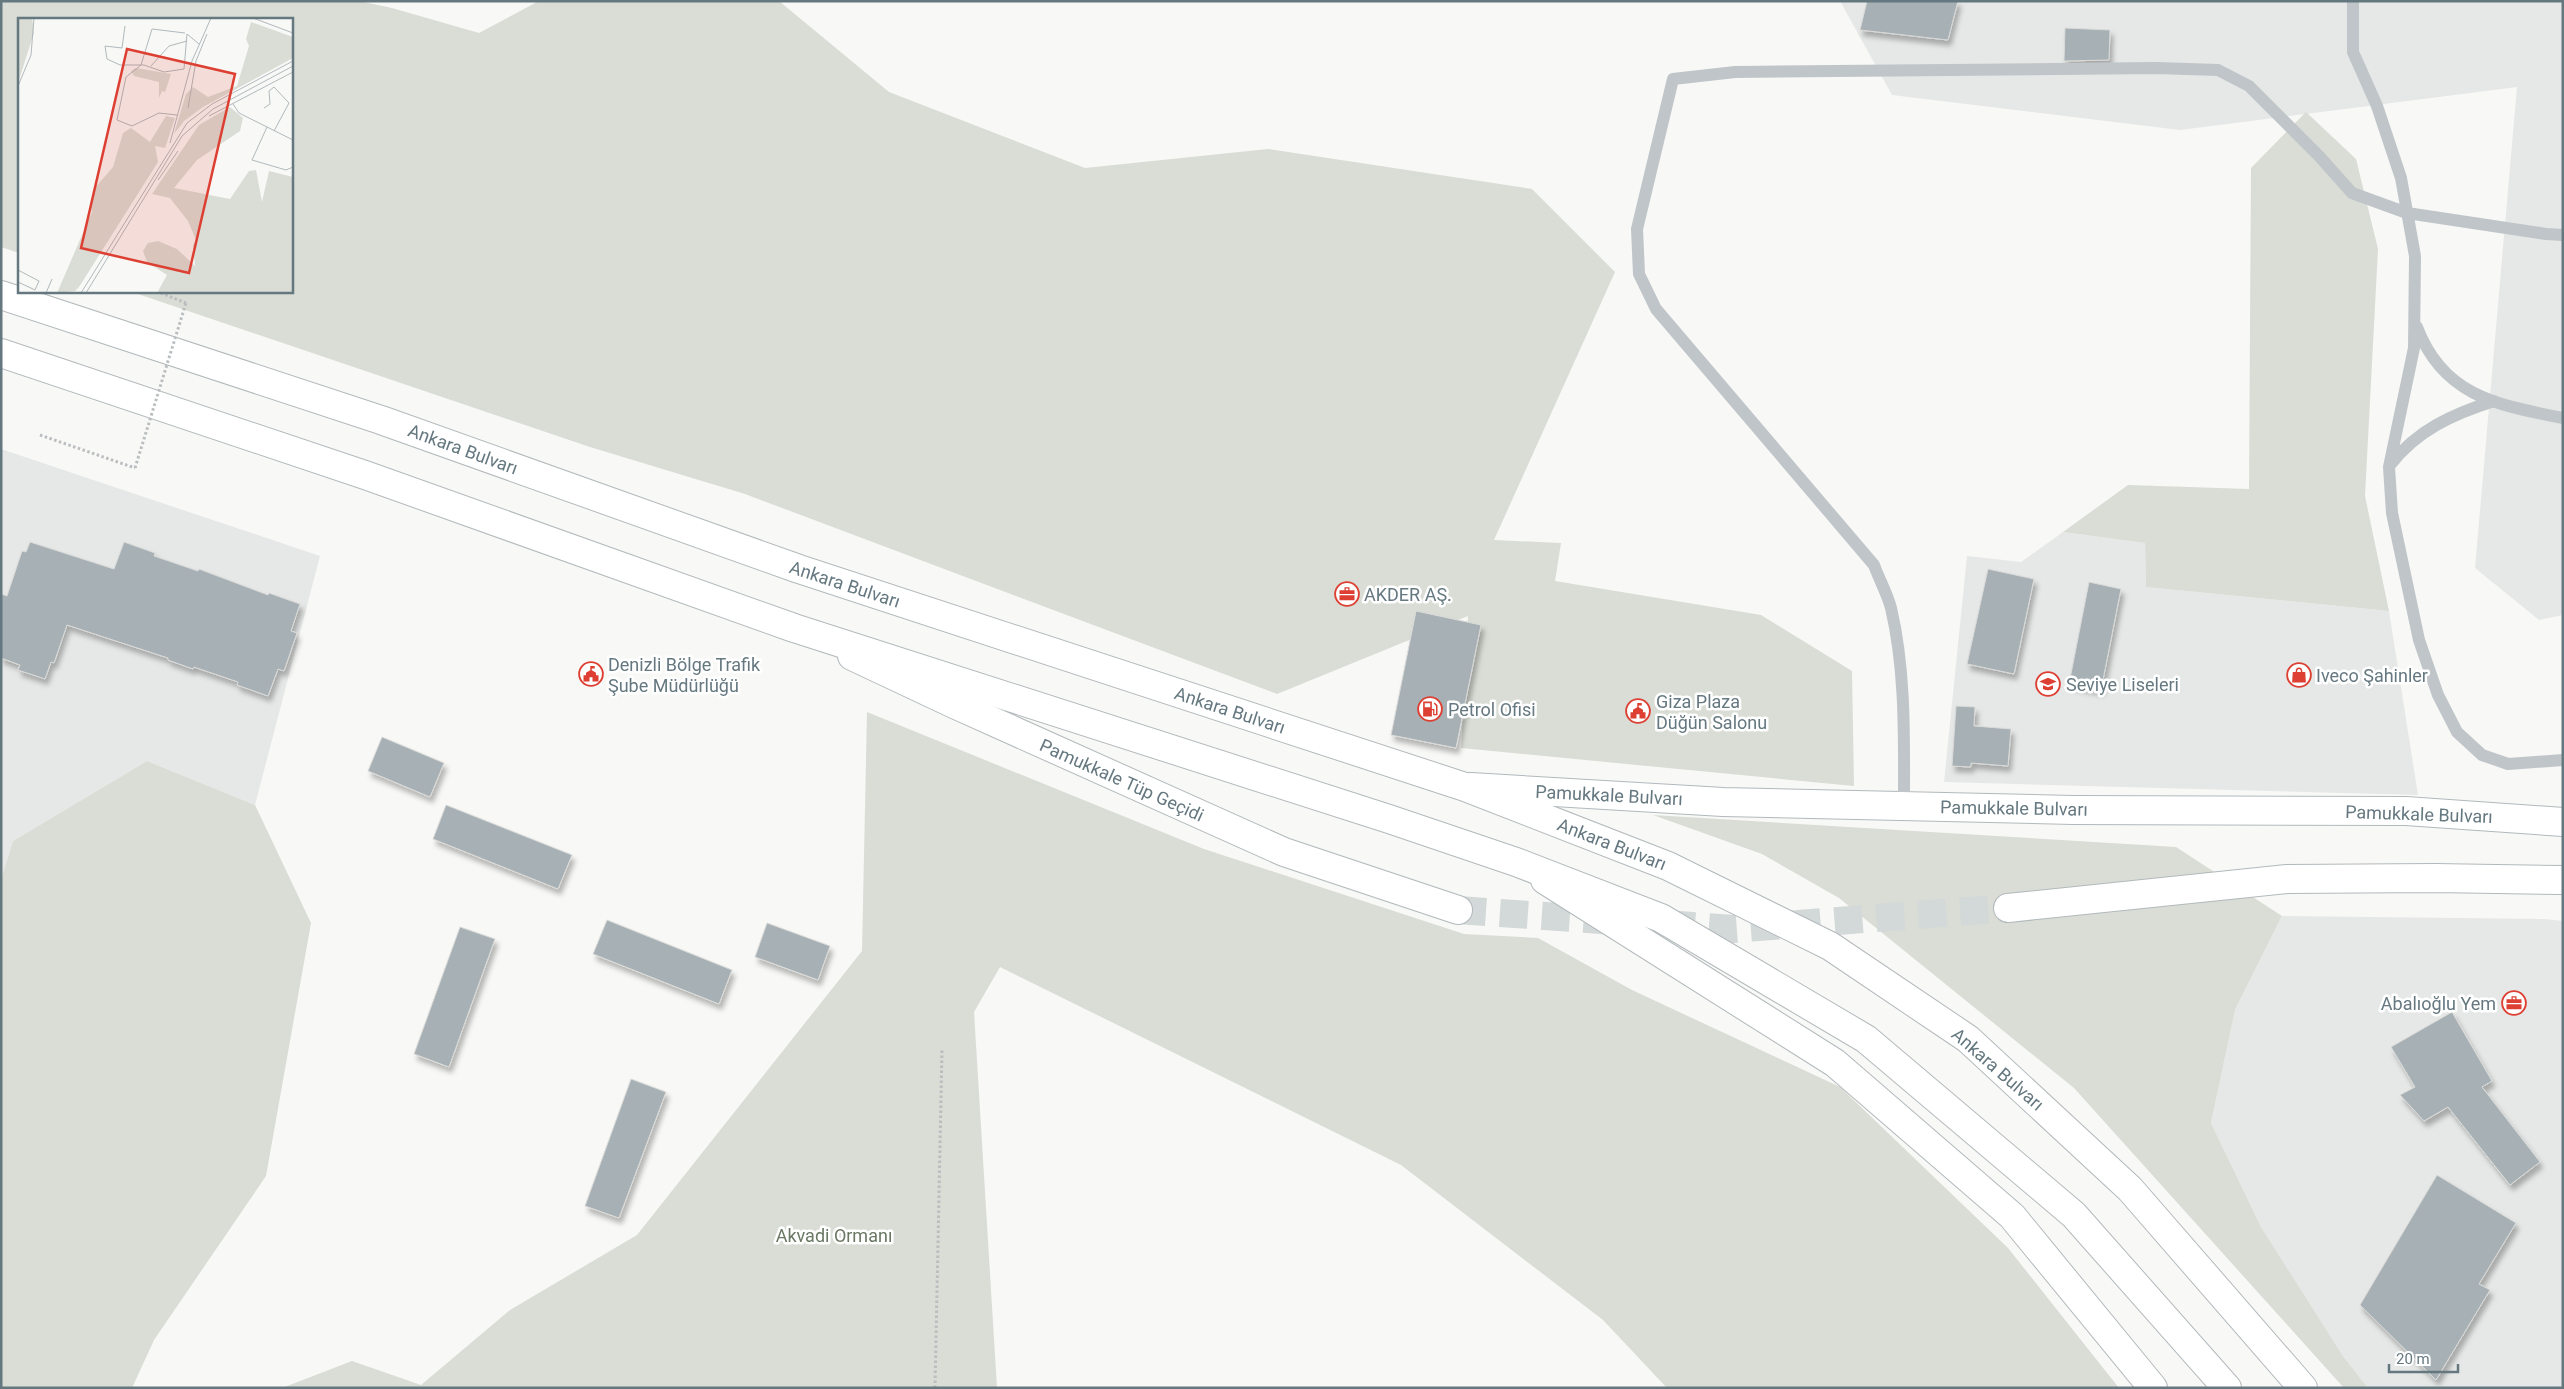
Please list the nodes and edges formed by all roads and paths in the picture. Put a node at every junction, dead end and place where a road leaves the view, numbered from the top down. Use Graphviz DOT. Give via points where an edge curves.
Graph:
graph roads {
  1 [pos="2353,1"];
  2 [pos="2407,213"];
  3 [pos="2563,234"];
  4 [pos="158,292"];
  5 [pos="1,295"];
  6 [pos="2414,318"];
  7 [pos="1,353"];
  8 [pos="2494,401"];
  9 [pos="2563,418"];
  10 [pos="40,434"];
  11 [pos="2389,467"];
  12 [pos="794,628"];
  13 [pos="2563,760"];
  14 [pos="1465,787"];
  15 [pos="1904,806"];
  16 [pos="2563,822"];
  17 [pos="1516,862"];
  18 [pos="2563,880"];
  19 [pos="2008,908"];
  20 [pos="1458,910"];
  21 [pos="942,1050"];
  22 [pos="935,1388"];
  23 [pos="2153,1388"];
  24 [pos="2227,1388"];
  25 [pos="2303,1388"];
  1 -- 2 [label="lane" via="2354,52 2377,106 2401,178"];
  2 -- 3 [label="lane"];
  2 -- 6 [label="lane" via="2415,256"];
  2 -- 15 [label="lane" via="2352,193 2248,86 2218,70 1735,72 1673,79 1637,229 1639,274 1656,309 1874,565 1891,607 1898,656 1904,722"];
  4 -- 10 [label="path, bridge" via="186,303 135,468"];
  5 -- 14 [label="main road, Ankara Bulvarı" via="381,420 799,569"];
  6 -- 8 [label="lane" via="2423,343 2438,366 2461,387"];
  6 -- 11 [label="lane" via="2414,348"];
  7 -- 12 [label="main road" via="375,478"];
  8 -- 9 [label="lane"];
  8 -- 11 [label="lane" via="2462,411 2430,428"];
  11 -- 13 [label="lane" via="2392,514 2419,640 2438,695 2457,732 2482,755 2508,764"];
  12 -- 17 [label="main road"];
  12 -- 20 [label="main road, Pamukkale Tüp Geçidi" via="954,704 1284,852"];
  14 -- 15 [label="main road, Pamukkale Bulvarı" via="1723,802"];
  14 -- 25 [label="main road, Ankara Bulvarı" via="1668,866 1830,946 1968,1039 2130,1188"];
  15 -- 16 [label="main road, Pamukkale Bulvarı" via="2406,811"];
  17 -- 23 [label="main road" via="1835,1063 2012,1216"];
  17 -- 24 [label="main road" via="1662,918 1866,1039 2074,1215"];
  18 -- 19 [label="main road" via="2287,879"];
  21 -- 22 [label="path"];
}
